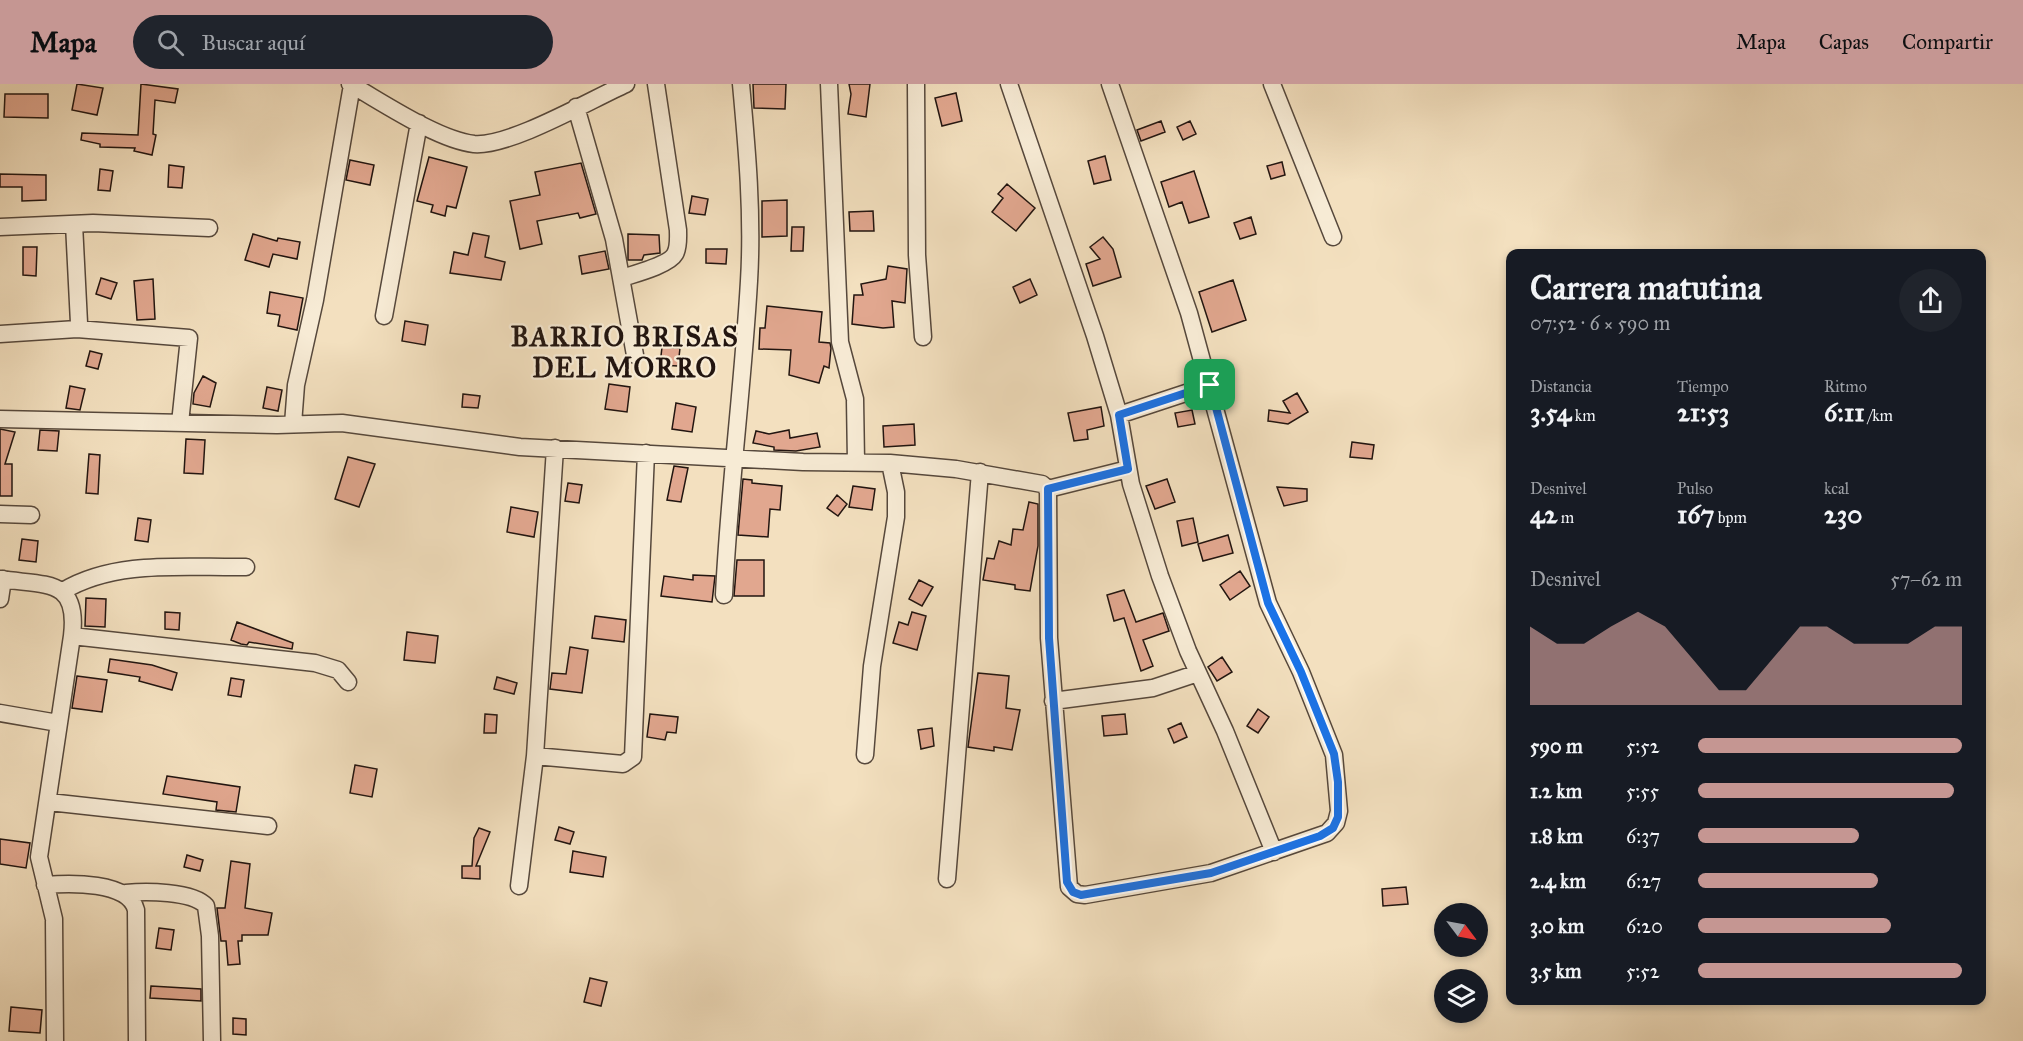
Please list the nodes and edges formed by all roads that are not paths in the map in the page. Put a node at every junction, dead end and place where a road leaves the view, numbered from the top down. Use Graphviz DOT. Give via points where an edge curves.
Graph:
graph roads {
  1 [pos="626,84"];
  2 [pos="656,84"];
  3 [pos="741,84"];
  4 [pos="829,84"];
  5 [pos="916,84"];
  6 [pos="1009,84"];
  7 [pos="1110,84"];
  8 [pos="1272,84"];
  9 [pos="351,85"];
  10 [pos="576,106"];
  11 [pos="419,123"];
  12 [pos="74,224"];
  13 [pos="0,227"];
  14 [pos="209,228"];
  15 [pos="1333,237"];
  16 [pos="622,278"];
  17 [pos="384,316"];
  18 [pos="77,329"];
  19 [pos="0,334"];
  20 [pos="923,338"];
  21 [pos="635,355"];
  22 [pos="1210,385"];
  23 [pos="1119,415"];
  24 [pos="0,419"];
  25 [pos="180,423"];
  26 [pos="292,424"];
  27 [pos="555,448"];
  28 [pos="646,453"];
  29 [pos="734,458"];
  30 [pos="855,462"];
  31 [pos="890,463"];
  32 [pos="1128,469"];
  33 [pos="980,472"];
  34 [pos="1048,489"];
  35 [pos="0,514"];
  36 [pos="31,515"];
  37 [pos="246,567"];
  38 [pos="2,579"];
  39 [pos="63,591"];
  40 [pos="724,595"];
  41 [pos="0,599"];
  42 [pos="72,636"];
  43 [pos="1198,673"];
  44 [pos="348,682"];
  45 [pos="1053,701"];
  46 [pos="0,713"];
  47 [pos="58,723"];
  48 [pos="865,755"];
  49 [pos="535,756"];
  50 [pos="49,802"];
  51 [pos="267,826"];
  52 [pos="1274,852"];
  53 [pos="947,879"];
  54 [pos="45,885"];
  55 [pos="519,886"];
  56 [pos="126,893"];
  57 [pos="55,1041"];
  58 [pos="137,1041"];
  59 [pos="212,1041"];
  1 -- 10 [label="street"];
  2 -- 16 [label="street" via="678,242 668,261"];
  3 -- 29 [label="street" via="748,158 749,278"];
  4 -- 30 [label="street" via="840,342 855,399"];
  5 -- 20 [label="street" via="917,255"];
  6 -- 23 [label="street"];
  7 -- 22 [label="street"];
  8 -- 15 [label="street"];
  9 -- 11 [label="street"];
  9 -- 26 [label="street"];
  10 -- 11 [label="street" via="508,139 486,144 460,141"];
  10 -- 16 [label="street"];
  11 -- 17 [label="street"];
  12 -- 13 [label="street"];
  12 -- 14 [label="street"];
  12 -- 18 [label="street"];
  16 -- 21 [label="street"];
  18 -- 19 [label="street"];
  18 -- 25 [label="street" via="189,338"];
  22 -- 23 [label="street"];
  22 -- 52 [label="street" via="1268,603 1301,672 1334,754 1337,773 1339,811 1333,828"];
  23 -- 32 [label="street"];
  24 -- 25 [label="street"];
  25 -- 26 [label="street"];
  26 -- 27 [label="street" via="342,423 520,447"];
  27 -- 28 [label="street"];
  27 -- 49 [label="street"];
  28 -- 29 [label="street"];
  28 -- 49 [label="street" via="633,758 623,764"];
  29 -- 30 [label="street"];
  29 -- 40 [label="street"];
  30 -- 31 [label="street"];
  31 -- 33 [label="street"];
  31 -- 48 [label="street" via="896,517 872,666"];
  32 -- 34 [label="street"];
  32 -- 43 [label="street" via="1160,576"];
  33 -- 34 [label="street" via="1030,480"];
  33 -- 53 [label="street"];
  34 -- 45 [label="street"];
  35 -- 36 [label="street"];
  37 -- 39 [label="street" via="132,569 90,578"];
  38 -- 39 [label="street"];
  38 -- 41 [label="street"];
  39 -- 42 [label="street" via="73,606"];
  42 -- 44 [label="street" via="315,663 338,670"];
  42 -- 47 [label="street"];
  43 -- 45 [label="street" via="1152,688"];
  43 -- 52 [label="street"];
  45 -- 52 [label="street" via="1067,882 1073,892 1085,895 1118,891 1211,873"];
  46 -- 47 [label="street"];
  47 -- 50 [label="street"];
  49 -- 55 [label="street"];
  50 -- 51 [label="street"];
  50 -- 54 [label="street" via="39,857"];
  54 -- 56 [label="street" via="74,884"];
  54 -- 57 [label="street" via="54,919"];
  56 -- 58 [label="street" via="136,910"];
  56 -- 59 [label="street" via="197,899 206,906"];
}
